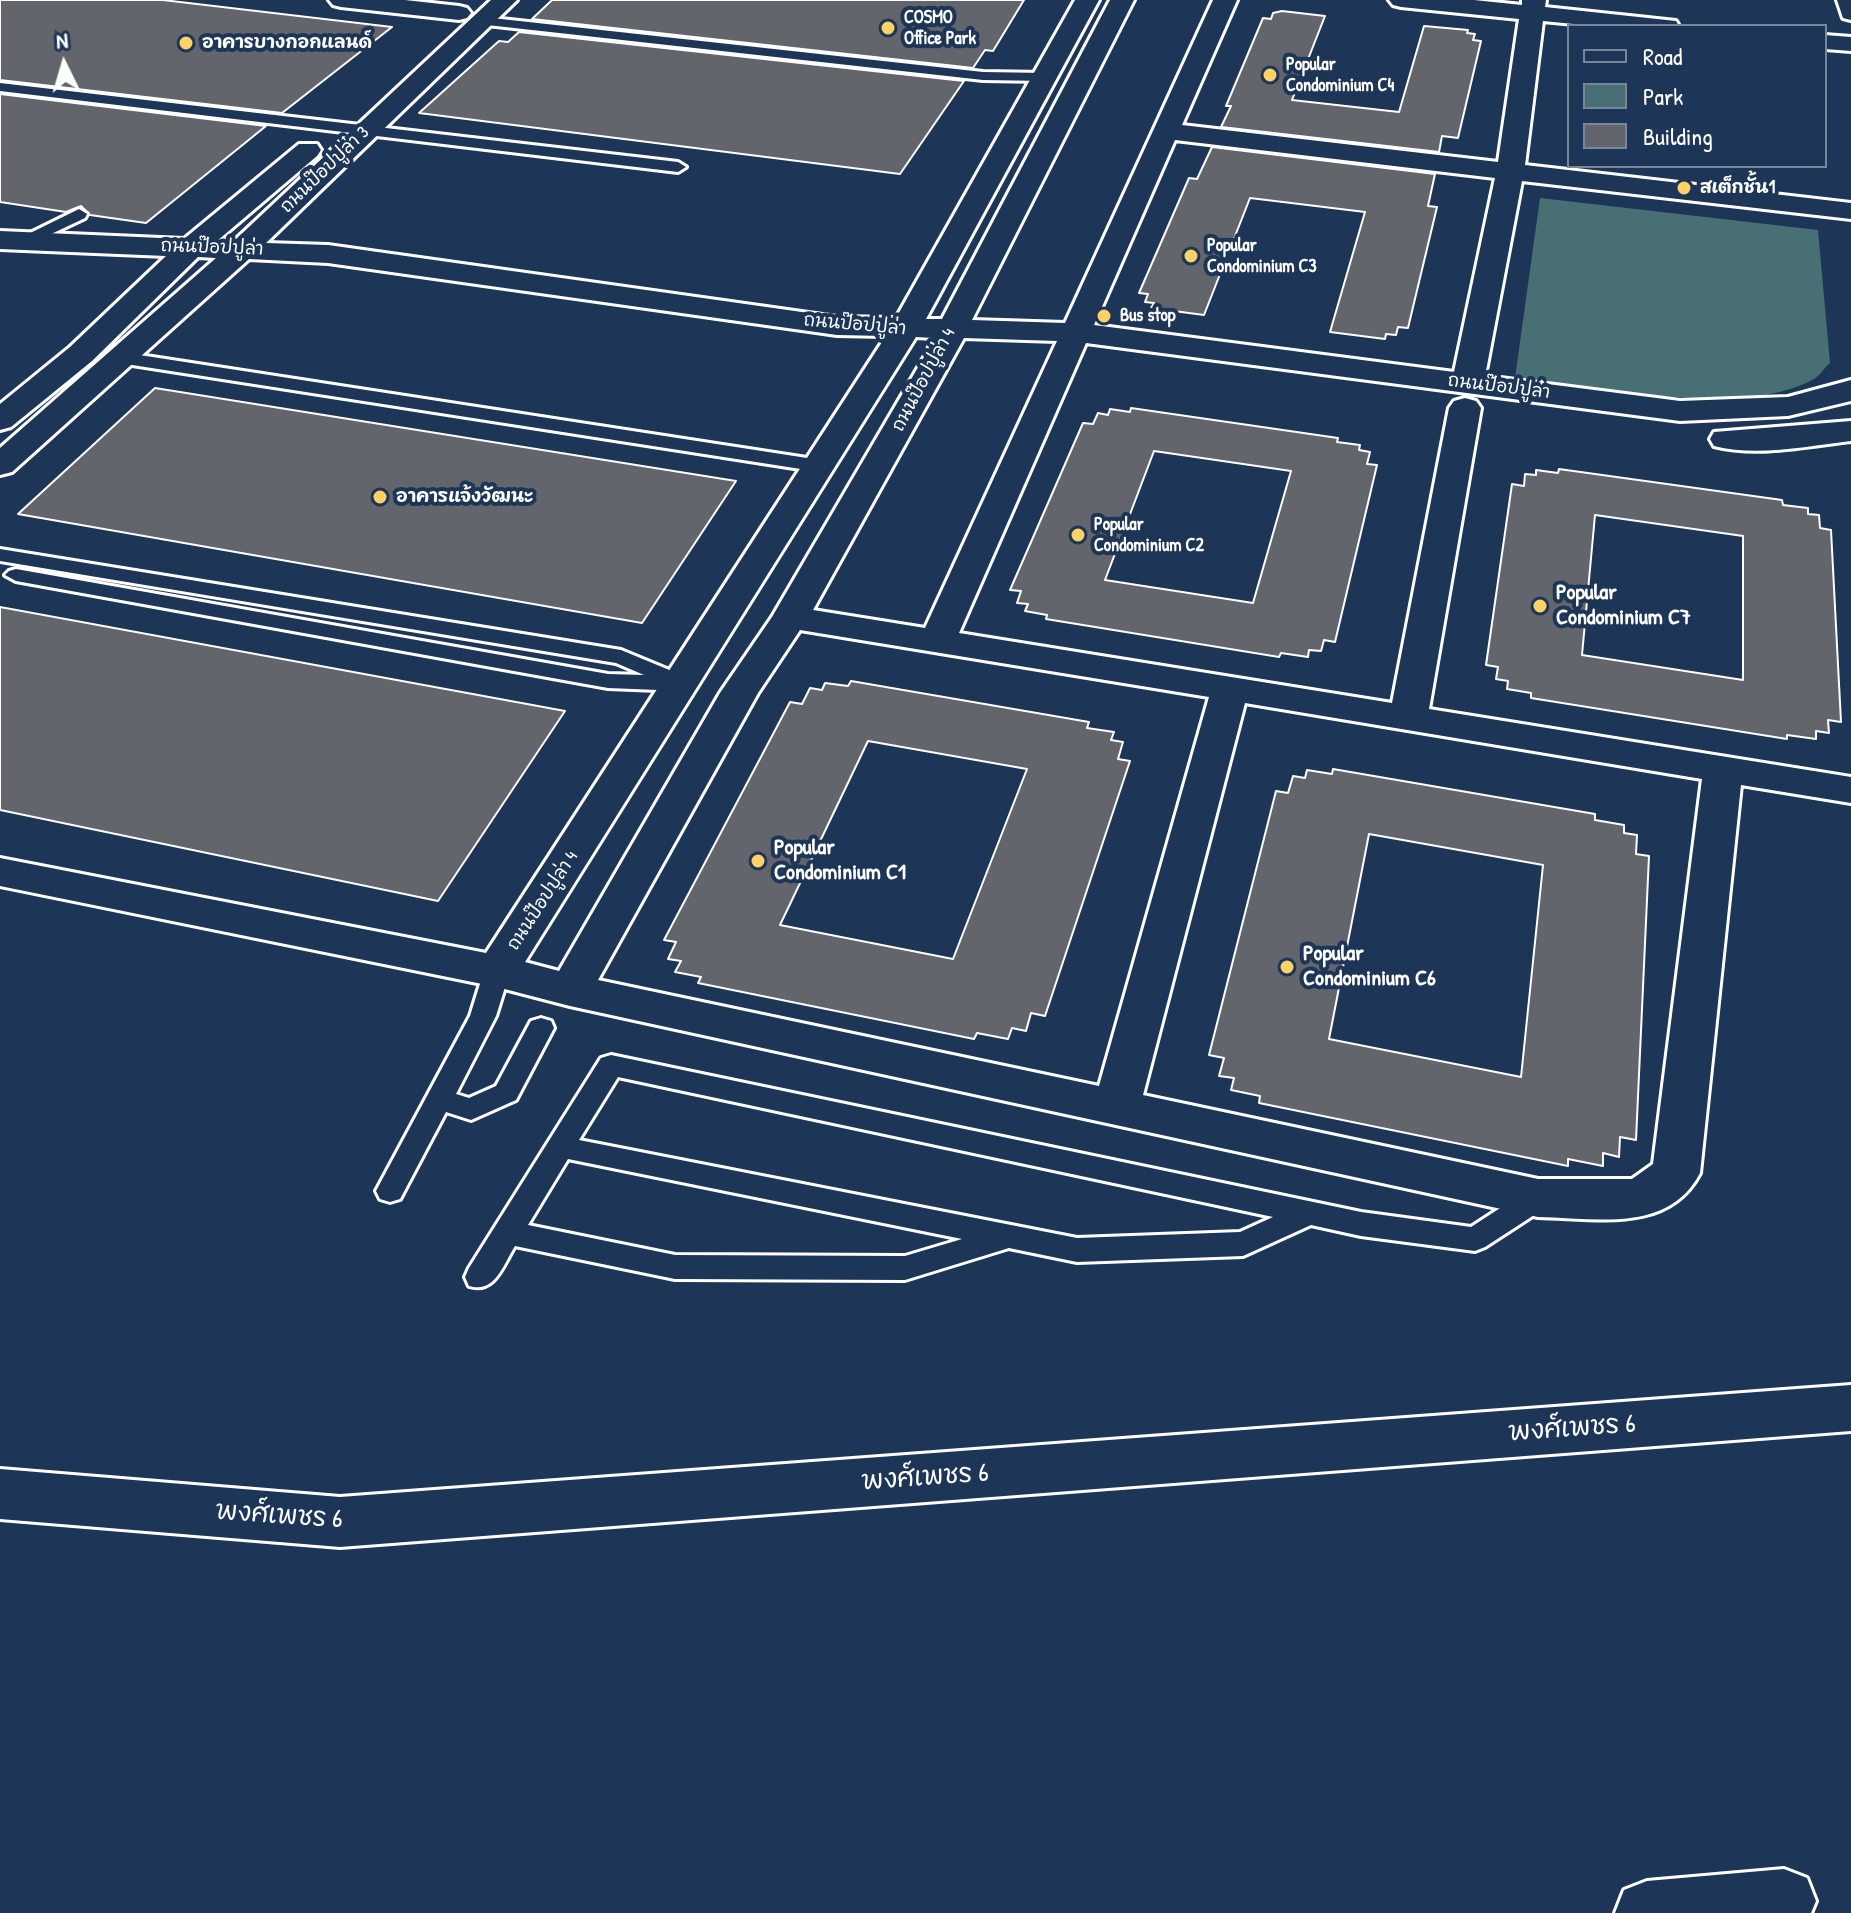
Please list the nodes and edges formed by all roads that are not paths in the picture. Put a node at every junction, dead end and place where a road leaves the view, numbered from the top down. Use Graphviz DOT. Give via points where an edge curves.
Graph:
graph roads {
  1 [pos="341,0"];
  2 [pos="1087,0"];
  3 [pos="1122,0"];
  4 [pos="1225,0"];
  5 [pos="1401,0"];
  6 [pos="1849,0"];
  7 [pos="1534,6"];
  8 [pos="482,9"];
  9 [pos="1851,13"];
  10 [pos="1654,24"];
  11 [pos="1827,42"];
  12 [pos="1851,44"];
  13 [pos="1045,77"];
  14 [pos="0,78"];
  15 [pos="1080,80"];
  16 [pos="0,87"];
  17 [pos="210,114"];
  18 [pos="336,126"];
  19 [pos="189,129"];
  20 [pos="366,130"];
  21 [pos="1165,131"];
  22 [pos="678,167"];
  23 [pos="1510,173"];
  24 [pos="1851,211"];
  25 [pos="79,214"];
  26 [pos="11,241"];
  27 [pos="243,249"];
  28 [pos="181,258"];
  29 [pos="0,263"];
  30 [pos="218,269"];
  31 [pos="899,340"];
  32 [pos="947,342"];
  33 [pos="1068,343"];
  34 [pos="81,354"];
  35 [pos="120,358"];
  36 [pos="1851,390"];
  37 [pos="1466,395"];
  38 [pos="0,420"];
  39 [pos="1849,432"];
  40 [pos="0,465"];
  41 [pos="820,466"];
  42 [pos="0,555"];
  43 [pos="0,572"];
  44 [pos="790,617"];
  45 [pos="937,641"];
  46 [pos="683,684"];
  47 [pos="1230,689"];
  48 [pos="739,693"];
  49 [pos="1408,718"];
  50 [pos="1723,769"];
  51 [pos="1851,790"];
  52 [pos="0,872"];
  53 [pos="497,971"];
  54 [pos="570,990"];
  55 [pos="541,1028"];
  56 [pos="439,1099"];
  57 [pos="1117,1106"];
  58 [pos="560,1147"];
  59 [pos="390,1191"];
  60 [pos="1538,1198"];
  61 [pos="1309,1213"];
  62 [pos="508,1233"];
  63 [pos="1009,1236"];
  64 [pos="480,1277"];
  65 [pos="1851,1408"];
  66 [pos="0,1494"];
  67 [pos="1784,1901"];
  68 [pos="1647,1913"];
  1 -- 8 [label="street"];
  2 -- 13 [label="street, ถนนป๊อปปูล่า 4"];
  3 -- 15 [label="street, ถนนป๊อปปูล่า 4"];
  4 -- 21 [label="street"];
  5 -- 7 [label="street"];
  6 -- 9 [label="street"];
  7 -- 10 [label="street"];
  7 -- 23 [label="street"];
  8 -- 13 [label="lane" via="983,76"];
  8 -- 18 [label="street, ถนนป๊อปปูล่า 3"];
  8 -- 20 [label="street, ถนนป๊อปปูล่า 3"];
  11 -- 12 [label="street"];
  13 -- 15 [label="street"];
  13 -- 31 [label="street, ถนนป๊อปปูล่า 4"];
  14 -- 18 [label="lane" via="303,116"];
  15 -- 32 [label="street, ถนนป๊อปปูล่า 4"];
  16 -- 17 [label="lane"];
  17 -- 18 [label="lane"];
  17 -- 19 [label="lane"];
  18 -- 20 [label="lane"];
  18 -- 28 [label="street, ถนนป๊อปปูล่า 3"];
  20 -- 22 [label="lane"];
  20 -- 27 [label="street, ถนนป๊อปปูล่า 3"];
  21 -- 23 [label="street"];
  21 -- 33 [label="street"];
  23 -- 24 [label="street"];
  23 -- 37 [label="street"];
  25 -- 26 [label="lane"];
  26 -- 28 [label="street, ถนนป๊อปปูล่า"];
  27 -- 28 [label="street, ถนนป๊อปปูล่า"];
  27 -- 30 [label="street, ถนนป๊อปปูล่า 3"];
  27 -- 31 [label="street, ถนนป๊อปปูล่า" via="328,254 837,326"];
  28 -- 29 [label="street, ถนนป๊อปปูล่า"];
  28 -- 30 [label="street, ถนนป๊อปปูล่า"];
  28 -- 34 [label="street, ถนนป๊อปปูล่า 3"];
  30 -- 31 [label="street, ถนนป๊อปปูล่า" via="310,272 828,344"];
  30 -- 35 [label="street, ถนนป๊อปปูล่า 3"];
  31 -- 32 [label="street, ถนนป๊อปปูล่า"];
  31 -- 41 [label="street, ถนนป๊อปปูล่า 4"];
  32 -- 33 [label="street, ถนนป๊อปปูล่า"];
  32 -- 44 [label="street, ถนนป๊อปปูล่า 4"];
  33 -- 37 [label="street, ถนนป๊อปปูล่า"];
  33 -- 45 [label="street"];
  34 -- 35 [label="street"];
  34 -- 38 [label="street, ถนนป๊อปปูล่า 3"];
  35 -- 40 [label="street, ถนนป๊อปปูล่า 3"];
  35 -- 41 [label="lane"];
  36 -- 37 [label="street, ถนนป๊อปปูล่า" via="1816,403 1735,411"];
  37 -- 39 [label="street, ถนนป๊อปปูล่า" via="1718,439"];
  37 -- 49 [label="street"];
  41 -- 46 [label="street, ถนนป๊อปปูล่า 4"];
  42 -- 46 [label="lane" via="621,657"];
  43 -- 46 [label="lane" via="608,681"];
  44 -- 45 [label="street"];
  44 -- 48 [label="street, ถนนป๊อปปูล่า 4"];
  45 -- 47 [label="street"];
  46 -- 48 [label="street"];
  46 -- 53 [label="street, ถนนป๊อปปูล่า 4"];
  47 -- 49 [label="street"];
  47 -- 57 [label="street"];
  48 -- 54 [label="street, ถนนป๊อปปูล่า 4"];
  49 -- 50 [label="street"];
  50 -- 51 [label="street"];
  50 -- 60 [label="street" via="1676,1173 1642,1199"];
  52 -- 53 [label="street"];
  53 -- 54 [label="street, ถนนป๊อปปูล่า 4"];
  53 -- 56 [label="lane" via="483,1016"];
  54 -- 57 [label="street"];
  55 -- 56 [label="lane" via="506,1093 471,1109"];
  56 -- 59 [label="lane"];
  57 -- 60 [label="street"];
  58 -- 61 [label="lane" via="611,1065"];
  58 -- 62 [label="lane"];
  58 -- 63 [label="lane"];
  60 -- 61 [label="lane" via="1475,1239"];
  61 -- 63 [label="lane" via="1243,1244 1077,1250"];
  62 -- 63 [label="lane" via="675,1267 905,1268"];
  62 -- 64 [label="lane"];
  65 -- 66 [label="street, พงศ์เพชร 6" via="340,1522"];
  67 -- 68 [label="street"];
}
